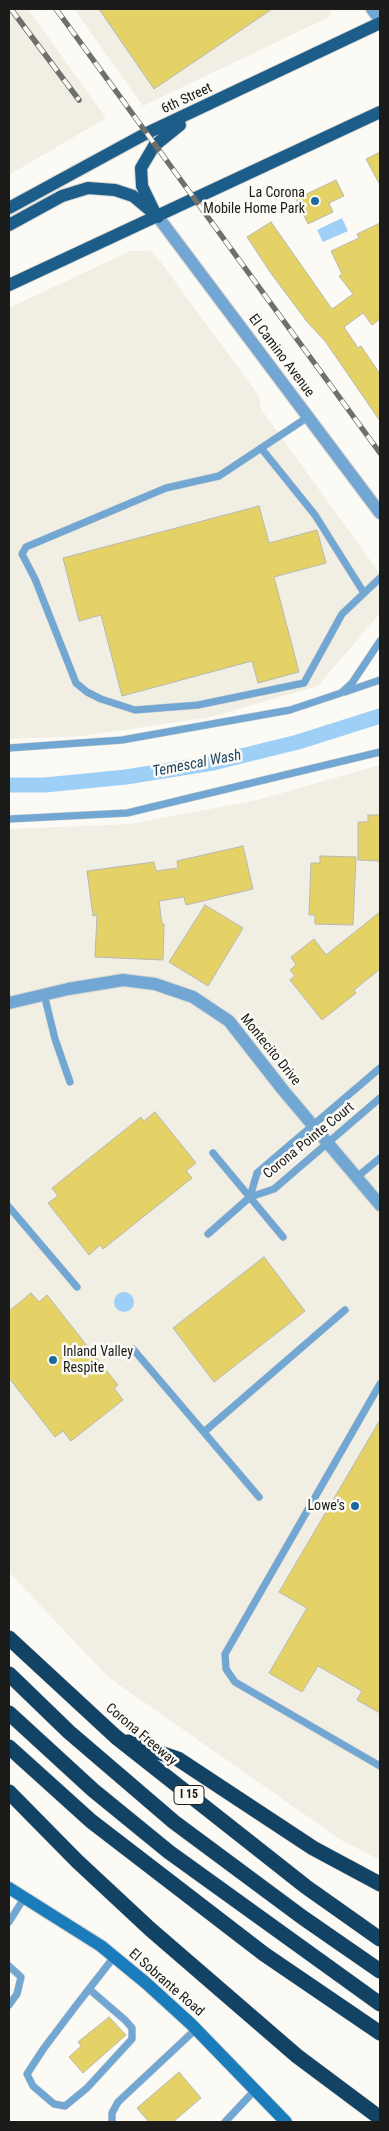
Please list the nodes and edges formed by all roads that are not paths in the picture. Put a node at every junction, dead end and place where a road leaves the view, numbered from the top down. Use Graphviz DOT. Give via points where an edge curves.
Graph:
graph roads {
  1 [pos="372,9"];
  2 [pos="380,22"];
  3 [pos="218,101"];
  4 [pos="380,112"];
  5 [pos="9,208"];
  6 [pos="158,217"];
  7 [pos="9,225"];
  8 [pos="9,285"];
  9 [pos="308,417"];
  10 [pos="261,448"];
  11 [pos="380,513"];
  12 [pos="380,578"];
  13 [pos="364,593"];
  14 [pos="380,641"];
  15 [pos="380,680"];
  16 [pos="341,693"];
  17 [pos="9,748"];
  18 [pos="380,752"];
  19 [pos="9,820"];
  20 [pos="44,994"];
  21 [pos="9,1003"];
  22 [pos="380,1068"];
  23 [pos="70,1082"];
  24 [pos="380,1098"];
  25 [pos="312,1125"];
  26 [pos="328,1143"];
  27 [pos="213,1153"];
  28 [pos="380,1158"];
  29 [pos="357,1177"];
  30 [pos="250,1197"];
  31 [pos="380,1205"];
  32 [pos="9,1207"];
  33 [pos="208,1234"];
  34 [pos="283,1236"];
  35 [pos="77,1287"];
  36 [pos="345,1310"];
  37 [pos="133,1349"];
  38 [pos="380,1384"];
  39 [pos="204,1432"];
  40 [pos="260,1497"];
  41 [pos="9,1638"];
  42 [pos="9,1674"];
  43 [pos="9,1713"];
  44 [pos="116,1738"];
  45 [pos="9,1747"];
  46 [pos="380,1766"];
  47 [pos="9,1792"];
  48 [pos="380,1884"];
  49 [pos="9,1888"];
  50 [pos="24,1898"];
  51 [pos="9,1922"];
  52 [pos="380,1939"];
  53 [pos="114,1957"];
  54 [pos="9,1966"];
  55 [pos="380,1971"];
  56 [pos="89,1989"];
  57 [pos="380,2004"];
  58 [pos="9,2005"];
  59 [pos="196,2029"];
  60 [pos="380,2033"];
  61 [pos="255,2090"];
  62 [pos="380,2118"];
  63 [pos="112,2122"];
  64 [pos="225,2122"];
  65 [pos="286,2122"];
  1 -- 2 [label="street"];
  2 -- 3 [label="main road, 6th Street"];
  3 -- 5 [label="main road, 6th Street" via="120,147"];
  3 -- 6 [label="main road" via="173,129 154,146 141,168 142,186"];
  4 -- 6 [label="main road"];
  6 -- 7 [label="main road" via="133,196 116,190 88,188 62,196"];
  6 -- 8 [label="main road"];
  6 -- 9 [label="street, El Camino Avenue"];
  9 -- 10 [label="lane"];
  9 -- 11 [label="street, El Camino Avenue"];
  10 -- 13 [label="lane" via="315,515"];
  10 -- 13 [label="lane" via="219,476 166,488 26,547 22,554 76,683 101,699 135,710 198,705 304,683 342,614"];
  12 -- 13 [label="lane"];
  14 -- 16 [label="lane" via="352,684"];
  15 -- 16 [label="lane"];
  16 -- 17 [label="lane" via="290,710 122,740"];
  18 -- 19 [label="lane" via="127,812"];
  20 -- 21 [label="street, Montecito Drive"];
  20 -- 23 [label="lane"];
  20 -- 25 [label="street, Montecito Drive" via="123,980 155,984 193,997 229,1021"];
  22 -- 25 [label="lane, Corona Pointe Court"];
  24 -- 26 [label="lane, Corona Pointe Court"];
  25 -- 26 [label="street, Montecito Drive"];
  25 -- 30 [label="lane, Corona Pointe Court" via="257,1173"];
  26 -- 29 [label="street, Montecito Drive"];
  26 -- 30 [label="lane, Corona Pointe Court" via="274,1189"];
  27 -- 30 [label="lane"];
  28 -- 29 [label="lane"];
  29 -- 31 [label="street, Montecito Drive"];
  30 -- 33 [label="lane"];
  30 -- 34 [label="lane"];
  32 -- 35 [label="lane"];
  36 -- 39 [label="lane"];
  37 -- 39 [label="lane"];
  38 -- 46 [label="lane" via="225,1654 226,1669 235,1682"];
  39 -- 40 [label="lane"];
  41 -- 44 [label="highway, Corona Freeway / I 15"];
  42 -- 55 [label="highway" via="69,1732 174,1822"];
  43 -- 57 [label="highway" via="93,1790 169,1852"];
  44 -- 48 [label="highway" via="178,1759 314,1848"];
  44 -- 52 [label="highway, Corona Freeway / I 15" via="298,1880"];
  45 -- 60 [label="highway" via="114,1840 264,1954"];
  47 -- 62 [label="highway" via="76,1861 150,1929 297,2056"];
  49 -- 50 [label="street, El Sobrante Road"];
  50 -- 51 [label="lane"];
  50 -- 53 [label="street, El Sobrante Road"];
  53 -- 56 [label="lane"];
  53 -- 59 [label="street, El Sobrante Road"];
  54 -- 58 [label="lane" via="21,1977 17,1994"];
  56 -- 56 [label="lane" via="27,2074 33,2086 54,2104 65,2106 87,2088 132,2039 132,2028 126,2020"];
  59 -- 61 [label="street, El Sobrante Road"];
  59 -- 63 [label="lane" via="118,2102 112,2113"];
  61 -- 64 [label="lane"];
  61 -- 65 [label="street, El Sobrante Road"];
}
